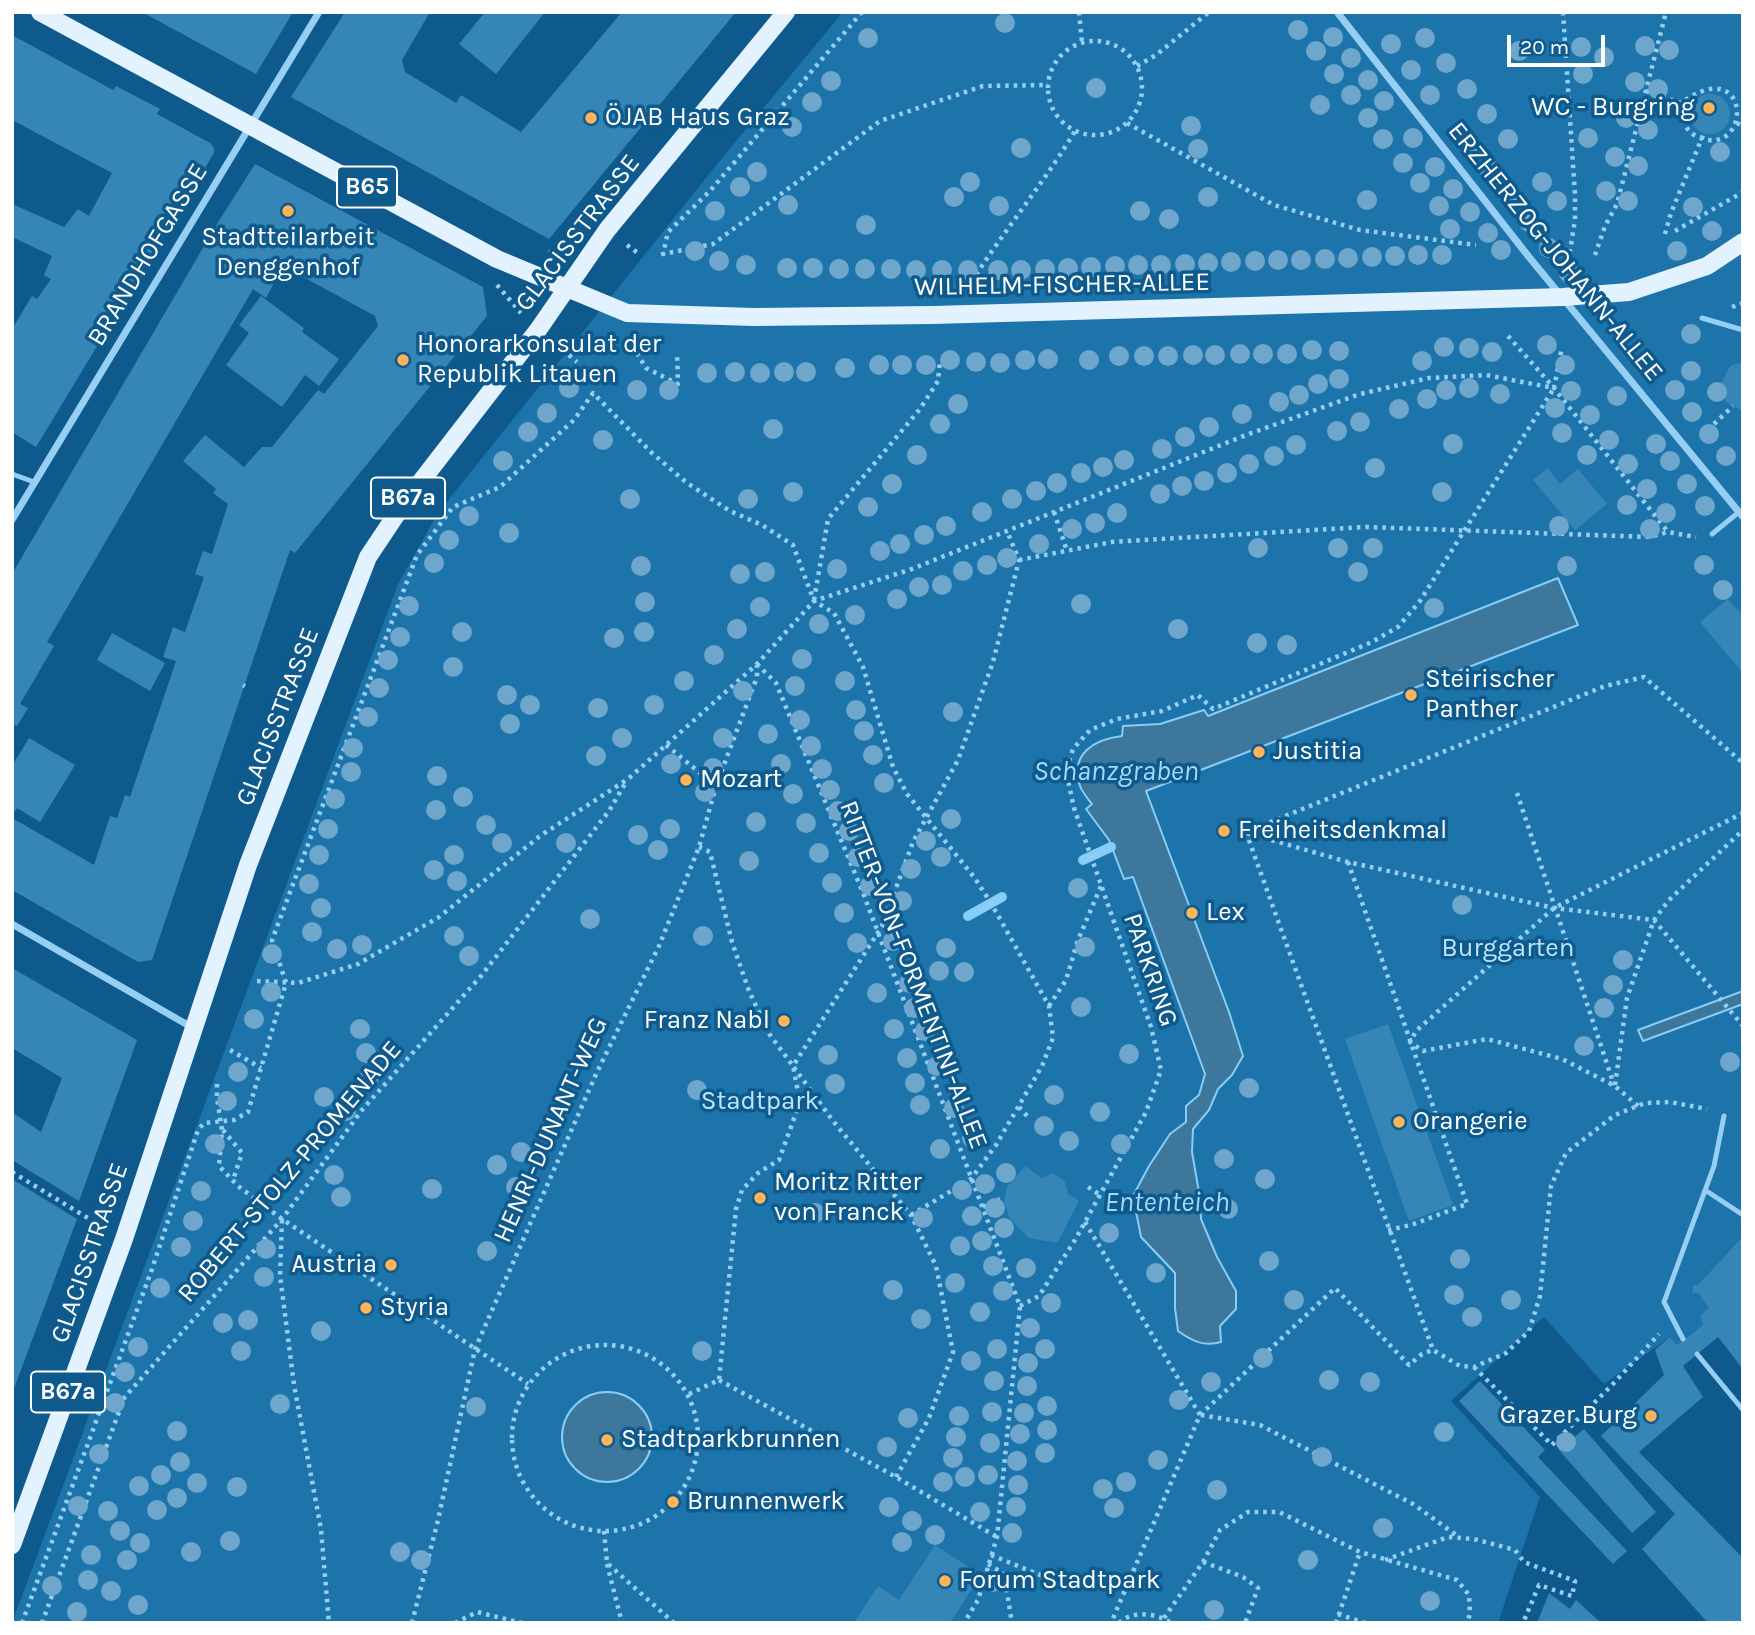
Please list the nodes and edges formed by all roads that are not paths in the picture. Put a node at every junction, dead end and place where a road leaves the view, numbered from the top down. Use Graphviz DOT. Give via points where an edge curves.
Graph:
graph roads {
  1 [pos="40,12"];
  2 [pos="319,12"];
  3 [pos="786,12"];
  4 [pos="1337,12"];
  5 [pos="251,126"];
  6 [pos="1743,242"];
  7 [pos="567,288"];
  8 [pos="1563,297"];
  9 [pos="1702,318"];
  10 [pos="1743,330"];
  11 [pos="12,474"];
  12 [pos="34,482"];
  13 [pos="1741,515"];
  14 [pos="12,520"];
  15 [pos="1710,536"];
  16 [pos="12,925"];
  17 [pos="194,1028"];
  18 [pos="1724,1116"];
  19 [pos="1705,1190"];
  20 [pos="1743,1215"];
  21 [pos="1683,1339"];
  22 [pos="1697,1354"];
  23 [pos="1743,1410"];
  24 [pos="12,1545"];
  1 -- 5 [label="main road, B65"];
  2 -- 5 [label="street, BRANDHOFGASSE"];
  3 -- 7 [label="main road, GLACISSTRASSE" via="607,230"];
  4 -- 8 [label="street, ERZHERZOG-JOHANN-ALLEE"];
  5 -- 7 [label="main road, B65" via="512,265"];
  5 -- 12 [label="street, BRANDHOFGASSE"];
  6 -- 8 [label="main road, WILHELM-FISCHER-ALLEE" via="1707,266 1629,292"];
  7 -- 8 [label="main road, WILHELM-FISCHER-ALLEE" via="627,313 754,317"];
  7 -- 17 [label="main road, GLACISSTRASSE / B67a" via="368,557 248,865"];
  8 -- 13 [label="street, ERZHERZOG-JOHANN-ALLEE"];
  9 -- 10 [label="lane"];
  11 -- 12 [label="lane"];
  12 -- 14 [label="street, BRANDHOFGASSE"];
  13 -- 15 [label="lane"];
  16 -- 17 [label="street"];
  17 -- 24 [label="main road, GLACISSTRASSE / B67a" via="124,1239"];
  18 -- 19 [label="lane"];
  19 -- 20 [label="lane"];
  19 -- 21 [label="lane" via="1664,1302"];
  22 -- 23 [label="lane"];
}
